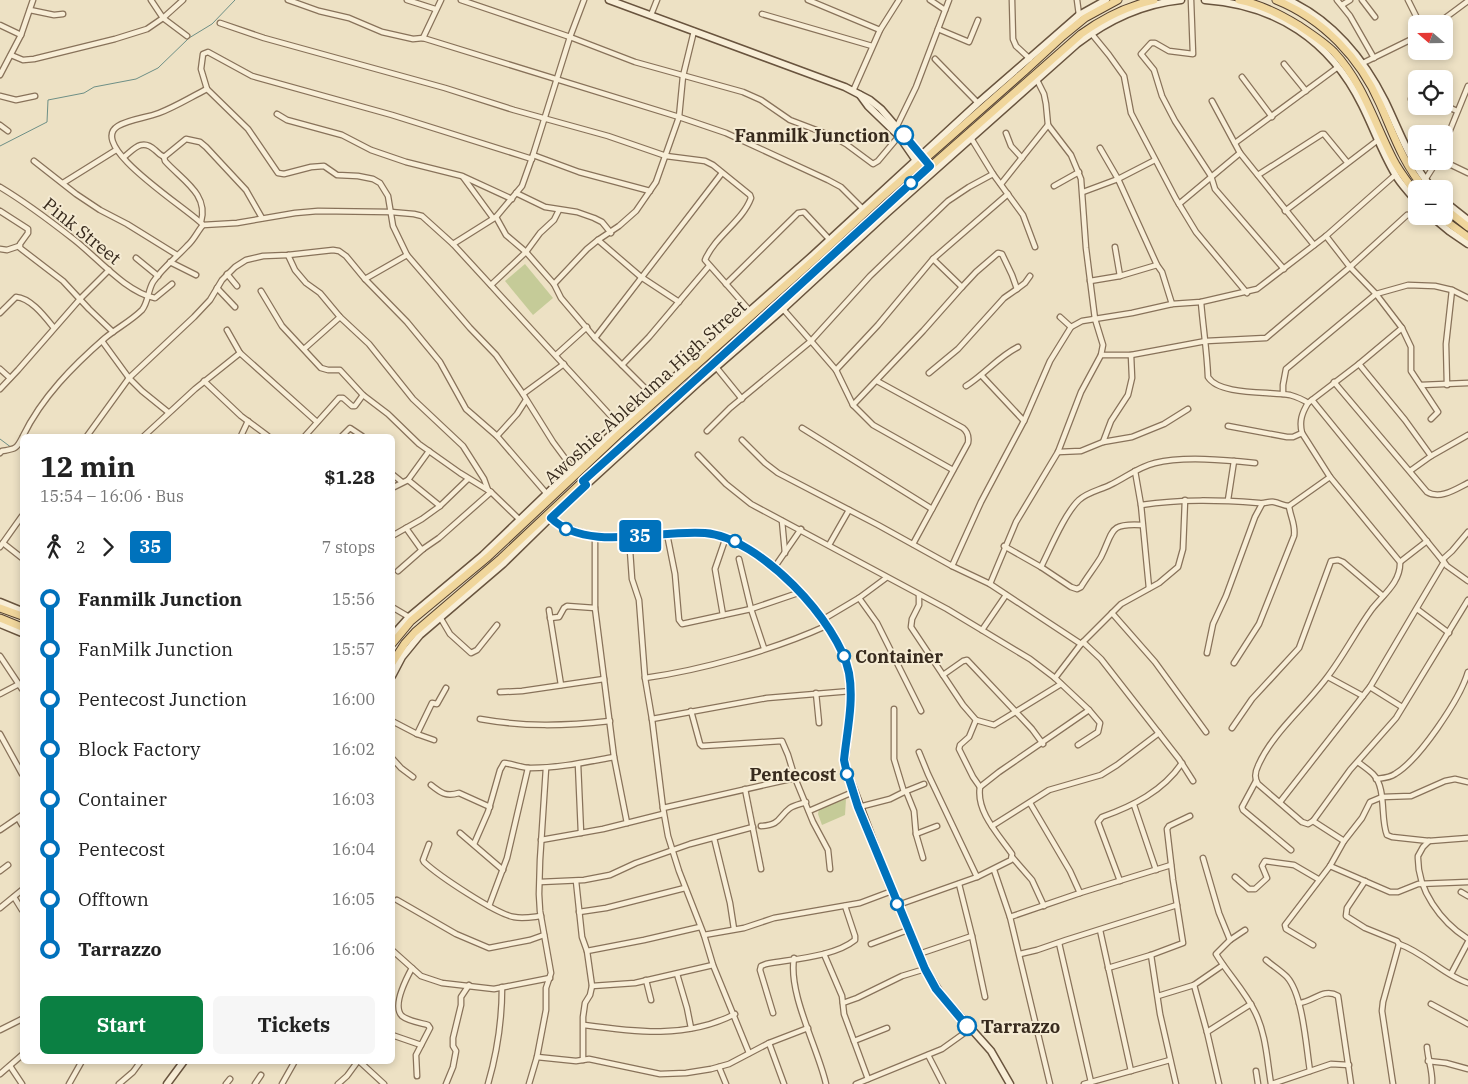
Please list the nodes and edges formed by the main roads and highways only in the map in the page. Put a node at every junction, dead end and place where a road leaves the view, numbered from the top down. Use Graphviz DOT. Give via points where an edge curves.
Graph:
graph roads {
  1 [pos="1118,0"];
  2 [pos="1154,0"];
  3 [pos="1239,0"];
  4 [pos="1276,0"];
  5 [pos="1418,180"];
  6 [pos="1408,182"];
  7 [pos="1453,215"];
  8 [pos="1452,225"];
  9 [pos="1468,227"];
  10 [pos="1468,237"];
  11 [pos="728,336"];
  12 [pos="733,344"];
  13 [pos="0,608"];
  14 [pos="20,615"];
  15 [pos="0,618"];
  16 [pos="20,626"];
  17 [pos="395,640"];
  18 [pos="395,658"];
  1 -- 11 [label="main road, Awoshie-Ablekuma High Street" via="1084,18 1052,42"];
  2 -- 12 [label="main road, Awoshie-Ablekuma High Street" via="1126,8 1075,39 996,113 924,171 857,237"];
  3 -- 6 [label="main road" via="1289,20 1333,51 1365,97 1392,157"];
  4 -- 5 [label="main road" via="1320,26 1352,56 1379,102 1408,166"];
  7 -- 9 [label="main road"];
  8 -- 10 [label="main road"];
  11 -- 12 [label="main road"];
  11 -- 17 [label="main road, Awoshie-Ablekuma High Street" via="488,557 418,612"];
  12 -- 18 [label="main road, Awoshie-Ablekuma High Street" via="501,562 415,632"];
  13 -- 14 [label="main road"];
  15 -- 16 [label="main road"];
}
